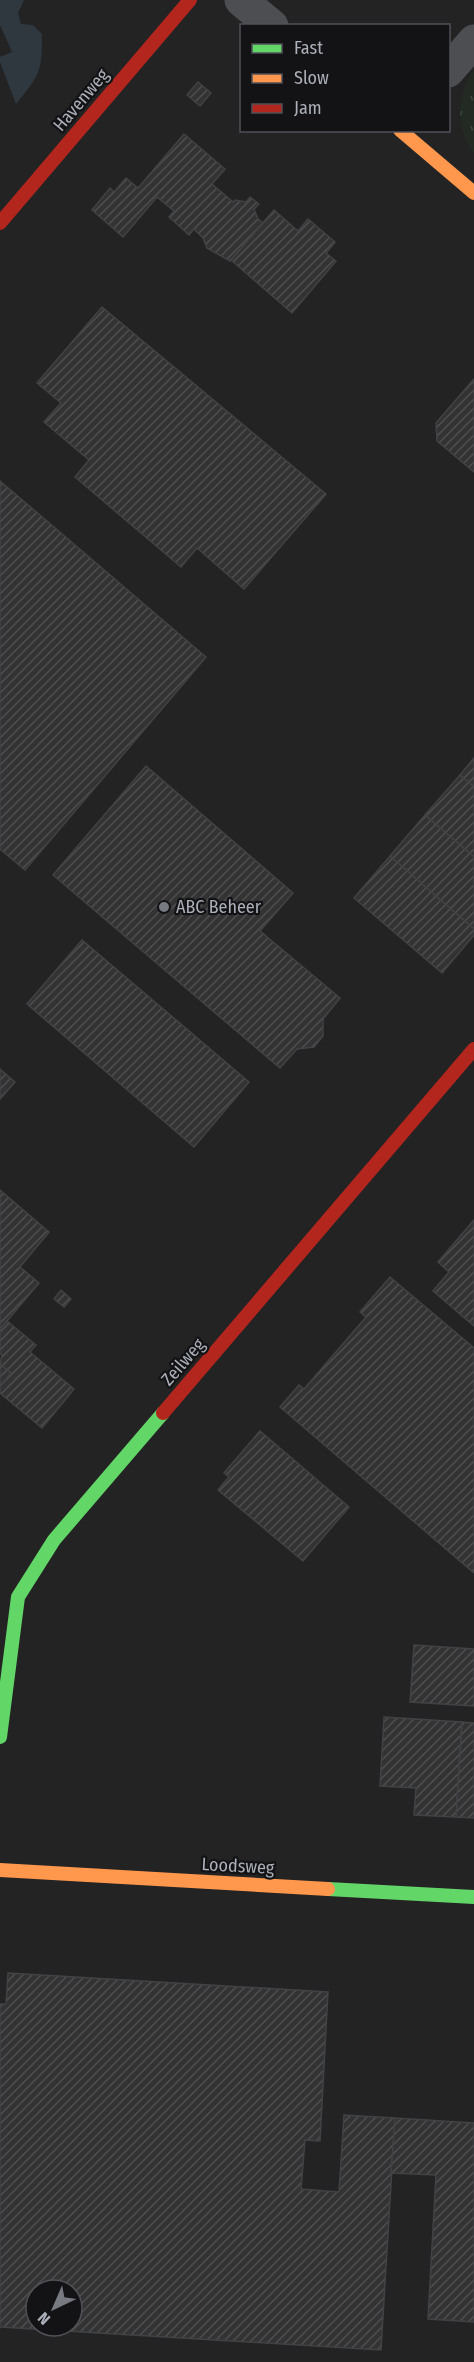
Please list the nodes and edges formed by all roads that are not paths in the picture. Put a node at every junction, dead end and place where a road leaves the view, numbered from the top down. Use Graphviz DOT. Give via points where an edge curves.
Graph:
graph roads {
  1 [pos="190,0"];
  2 [pos="241,0"];
  3 [pos="270,24"];
  4 [pos="474,41"];
  5 [pos="450,69"];
  6 [pos="402,132"];
  7 [pos="474,193"];
  8 [pos="0,222"];
  9 [pos="474,1049"];
  10 [pos="0,1737"];
  11 [pos="0,1870"];
  12 [pos="474,1897"];
  1 -- 8 [label="street, Havenweg"];
  2 -- 3 [label="street"];
  4 -- 5 [label="street"];
  6 -- 7 [label="street"];
  9 -- 10 [label="street, Zeilweg" via="54,1540 18,1597"];
  11 -- 12 [label="street, Loodsweg"];
}
